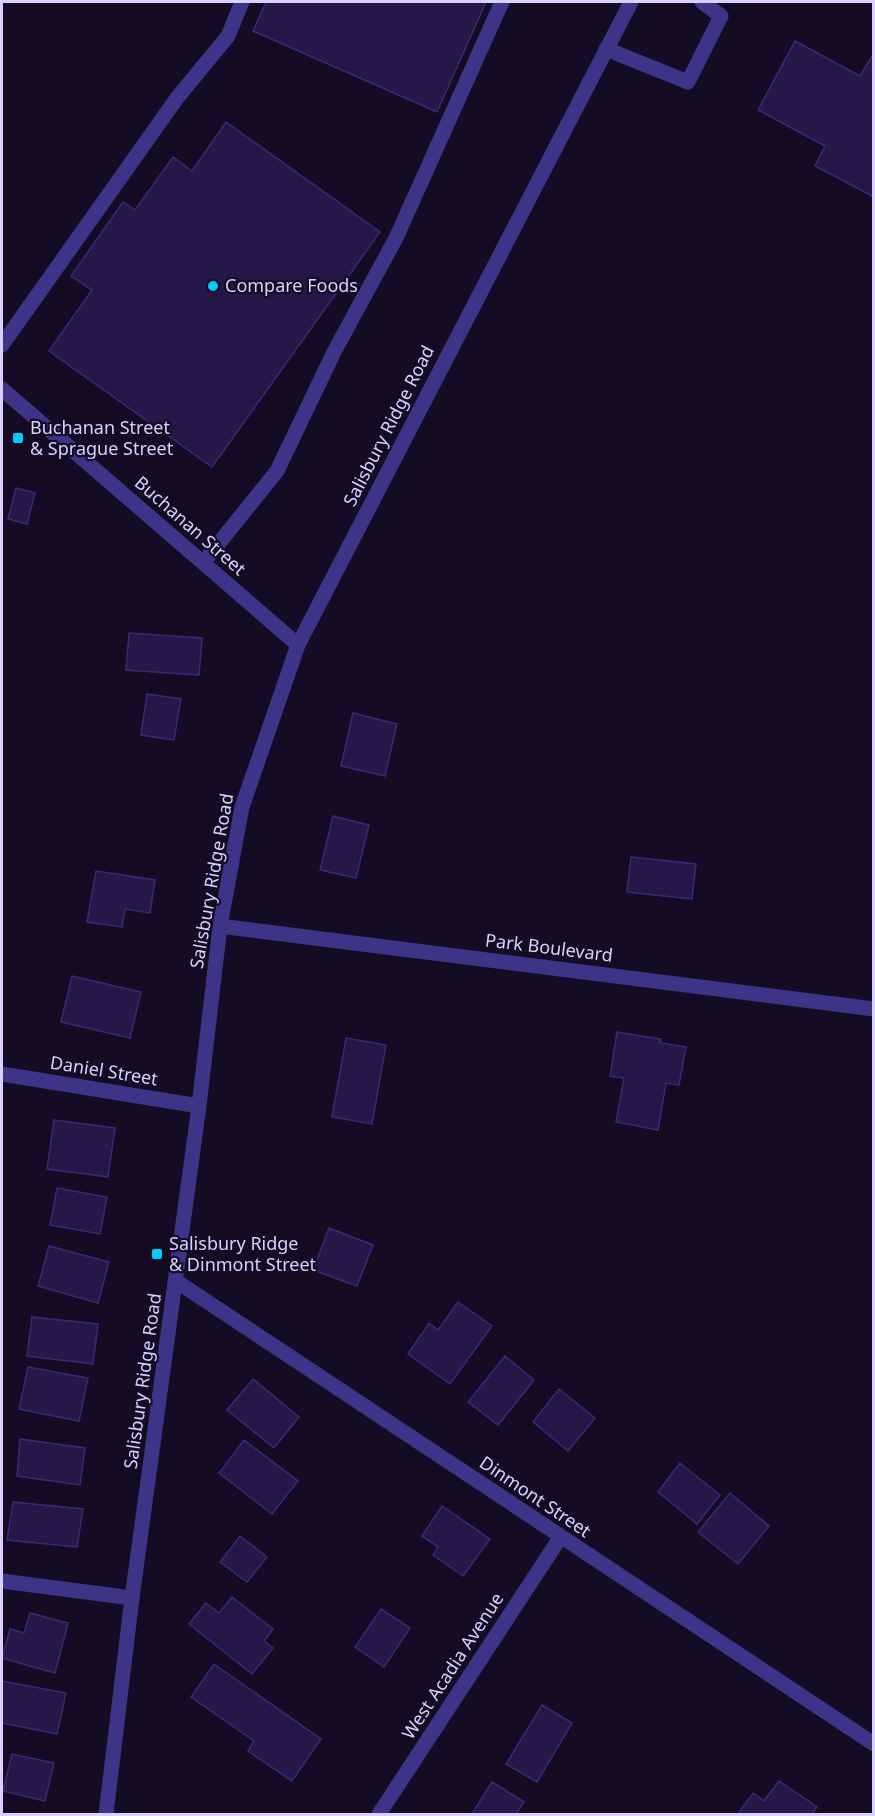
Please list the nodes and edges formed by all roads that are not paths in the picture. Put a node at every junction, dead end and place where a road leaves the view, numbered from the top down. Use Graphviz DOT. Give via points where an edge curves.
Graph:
graph roads {
  1 [pos="242,2"];
  2 [pos="502,2"];
  3 [pos="630,2"];
  4 [pos="702,2"];
  5 [pos="606,49"];
  6 [pos="2,345"];
  7 [pos="2,389"];
  8 [pos="203,563"];
  9 [pos="298,645"];
  10 [pos="220,926"];
  11 [pos="873,1009"];
  12 [pos="2,1074"];
  13 [pos="200,1106"];
  14 [pos="176,1281"];
  15 [pos="560,1538"];
  16 [pos="2,1581"];
  17 [pos="132,1598"];
  18 [pos="873,1744"];
  19 [pos="106,1815"];
  20 [pos="379,1815"];
  1 -- 6 [label="street" via="228,36 177,98"];
  2 -- 8 [label="street" via="396,238 334,352 277,471"];
  3 -- 5 [label="street, Salisbury Ridge Road"];
  4 -- 5 [label="street" via="721,16 688,82"];
  5 -- 9 [label="street, Salisbury Ridge Road"];
  7 -- 8 [label="street, Buchanan Street"];
  8 -- 9 [label="street, Buchanan Street"];
  9 -- 10 [label="street, Salisbury Ridge Road" via="242,807"];
  10 -- 11 [label="street, Park Boulevard"];
  10 -- 13 [label="street, Salisbury Ridge Road"];
  12 -- 13 [label="street, Daniel Street"];
  13 -- 14 [label="street, Salisbury Ridge Road"];
  14 -- 15 [label="street, Dinmont Street"];
  14 -- 17 [label="street, Salisbury Ridge Road"];
  15 -- 18 [label="street, Dinmont Street"];
  15 -- 20 [label="street, West Acadia Avenue"];
  16 -- 17 [label="street"];
  17 -- 19 [label="street, Salisbury Ridge Road"];
}
